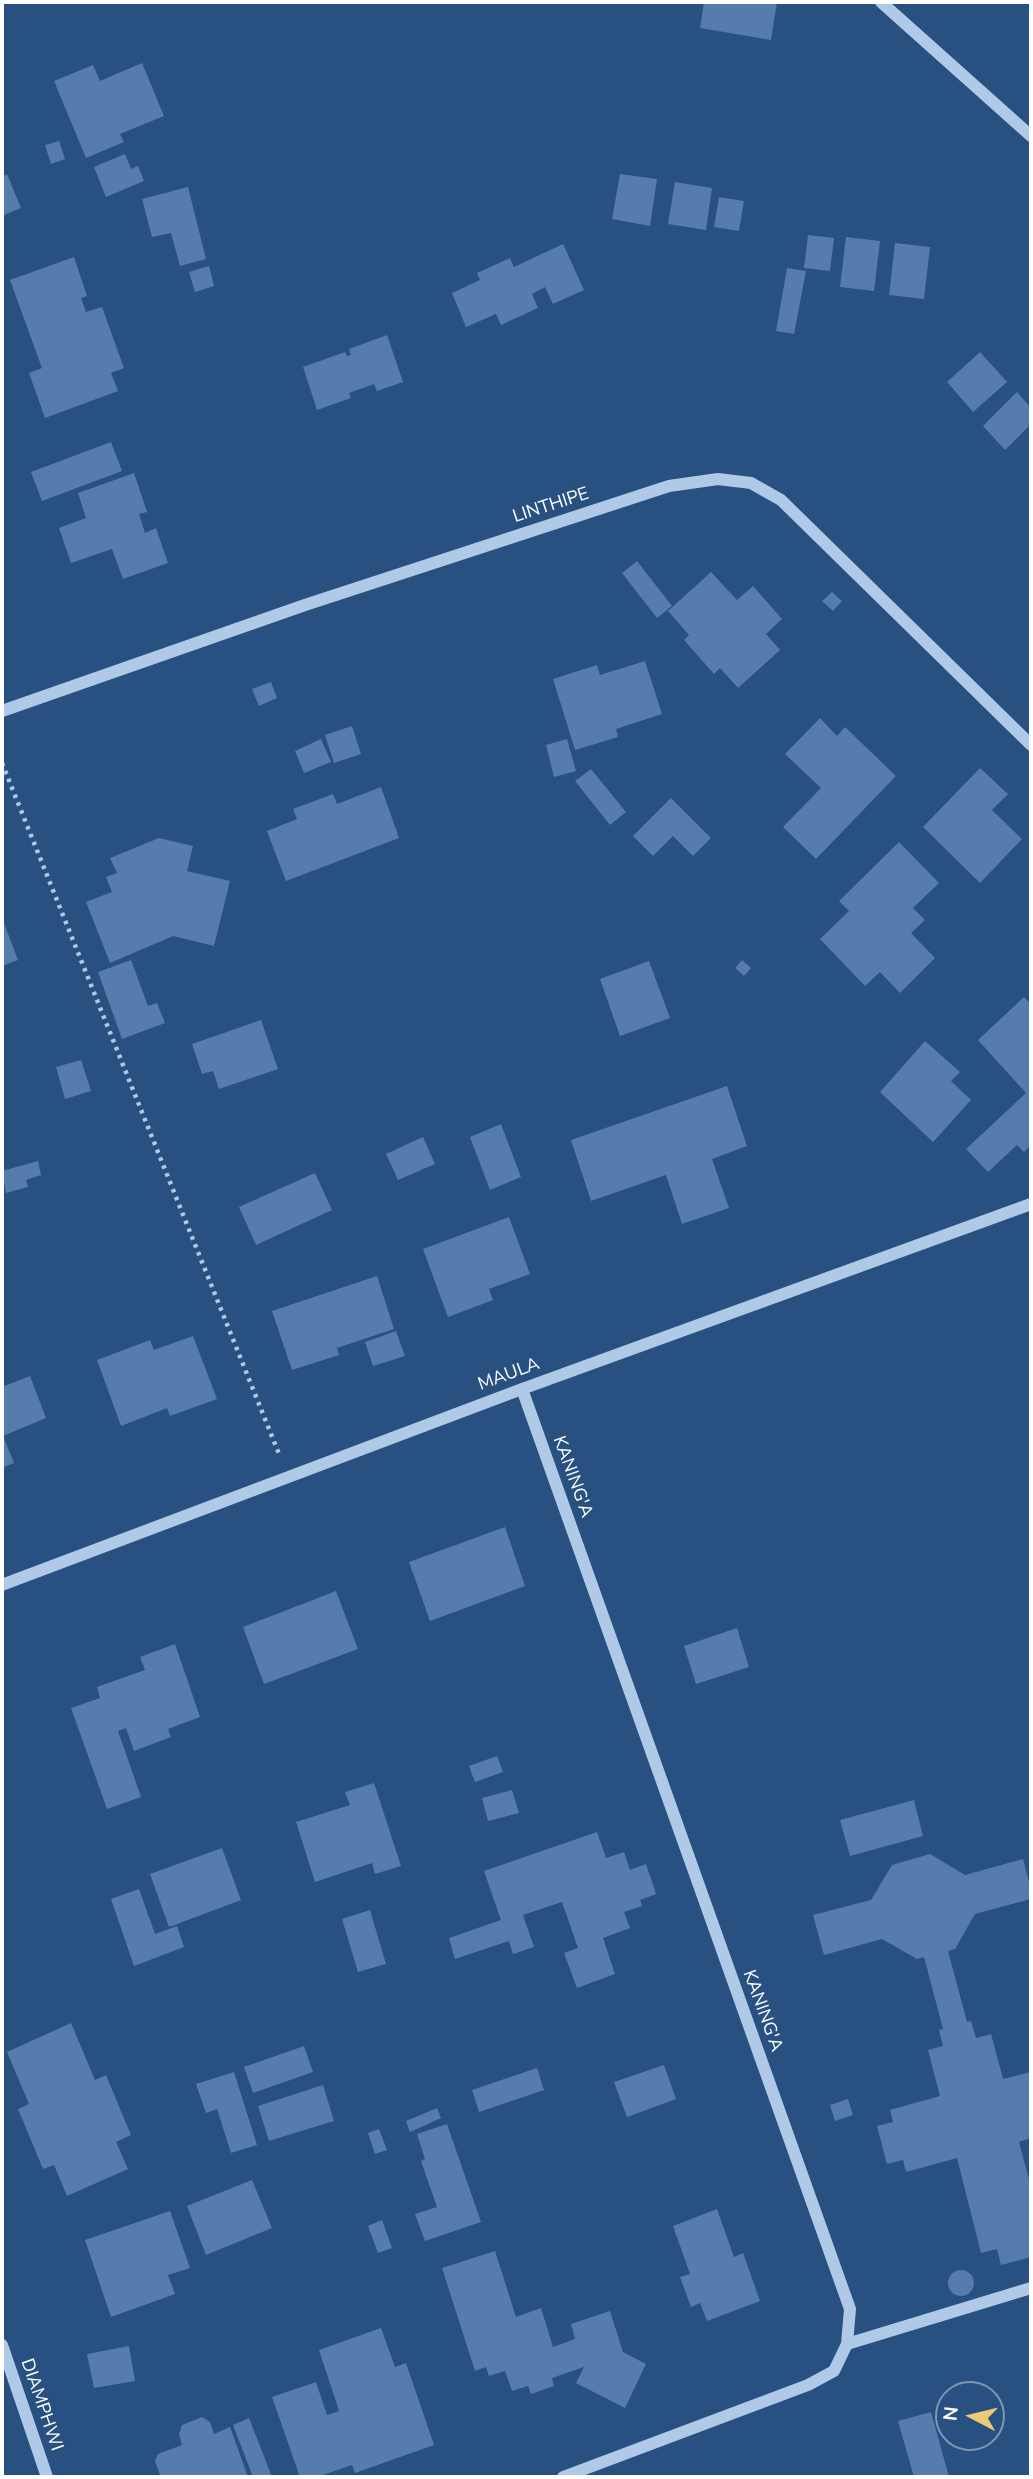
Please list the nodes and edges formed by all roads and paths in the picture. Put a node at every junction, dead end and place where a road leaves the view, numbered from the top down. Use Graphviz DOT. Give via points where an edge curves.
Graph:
graph roads {
  1 [pos="881,2"];
  2 [pos="1031,136"];
  3 [pos="2,712"];
  4 [pos="1031,745"];
  5 [pos="2,763"];
  6 [pos="1031,1204"];
  7 [pos="522,1389"];
  8 [pos="288,1477"];
  9 [pos="2,1585"];
  10 [pos="1031,2288"];
  11 [pos="847,2344"];
  12 [pos="2,2345"];
  13 [pos="47,2477"];
  14 [pos="563,2477"];
  1 -- 2 [label="street"];
  3 -- 4 [label="street, LINTHIPE" via="305,605 669,486 718,479 751,483 781,499"];
  5 -- 8 [label="path"];
  6 -- 7 [label="street, MAULA"];
  7 -- 8 [label="street, MAULA"];
  7 -- 11 [label="street, KANING'A" via="850,2309"];
  8 -- 9 [label="street, MAULA"];
  10 -- 11 [label="street"];
  11 -- 14 [label="street, KANING'A" via="834,2371 808,2385"];
  12 -- 13 [label="street, DIAMPHWI"];
}
